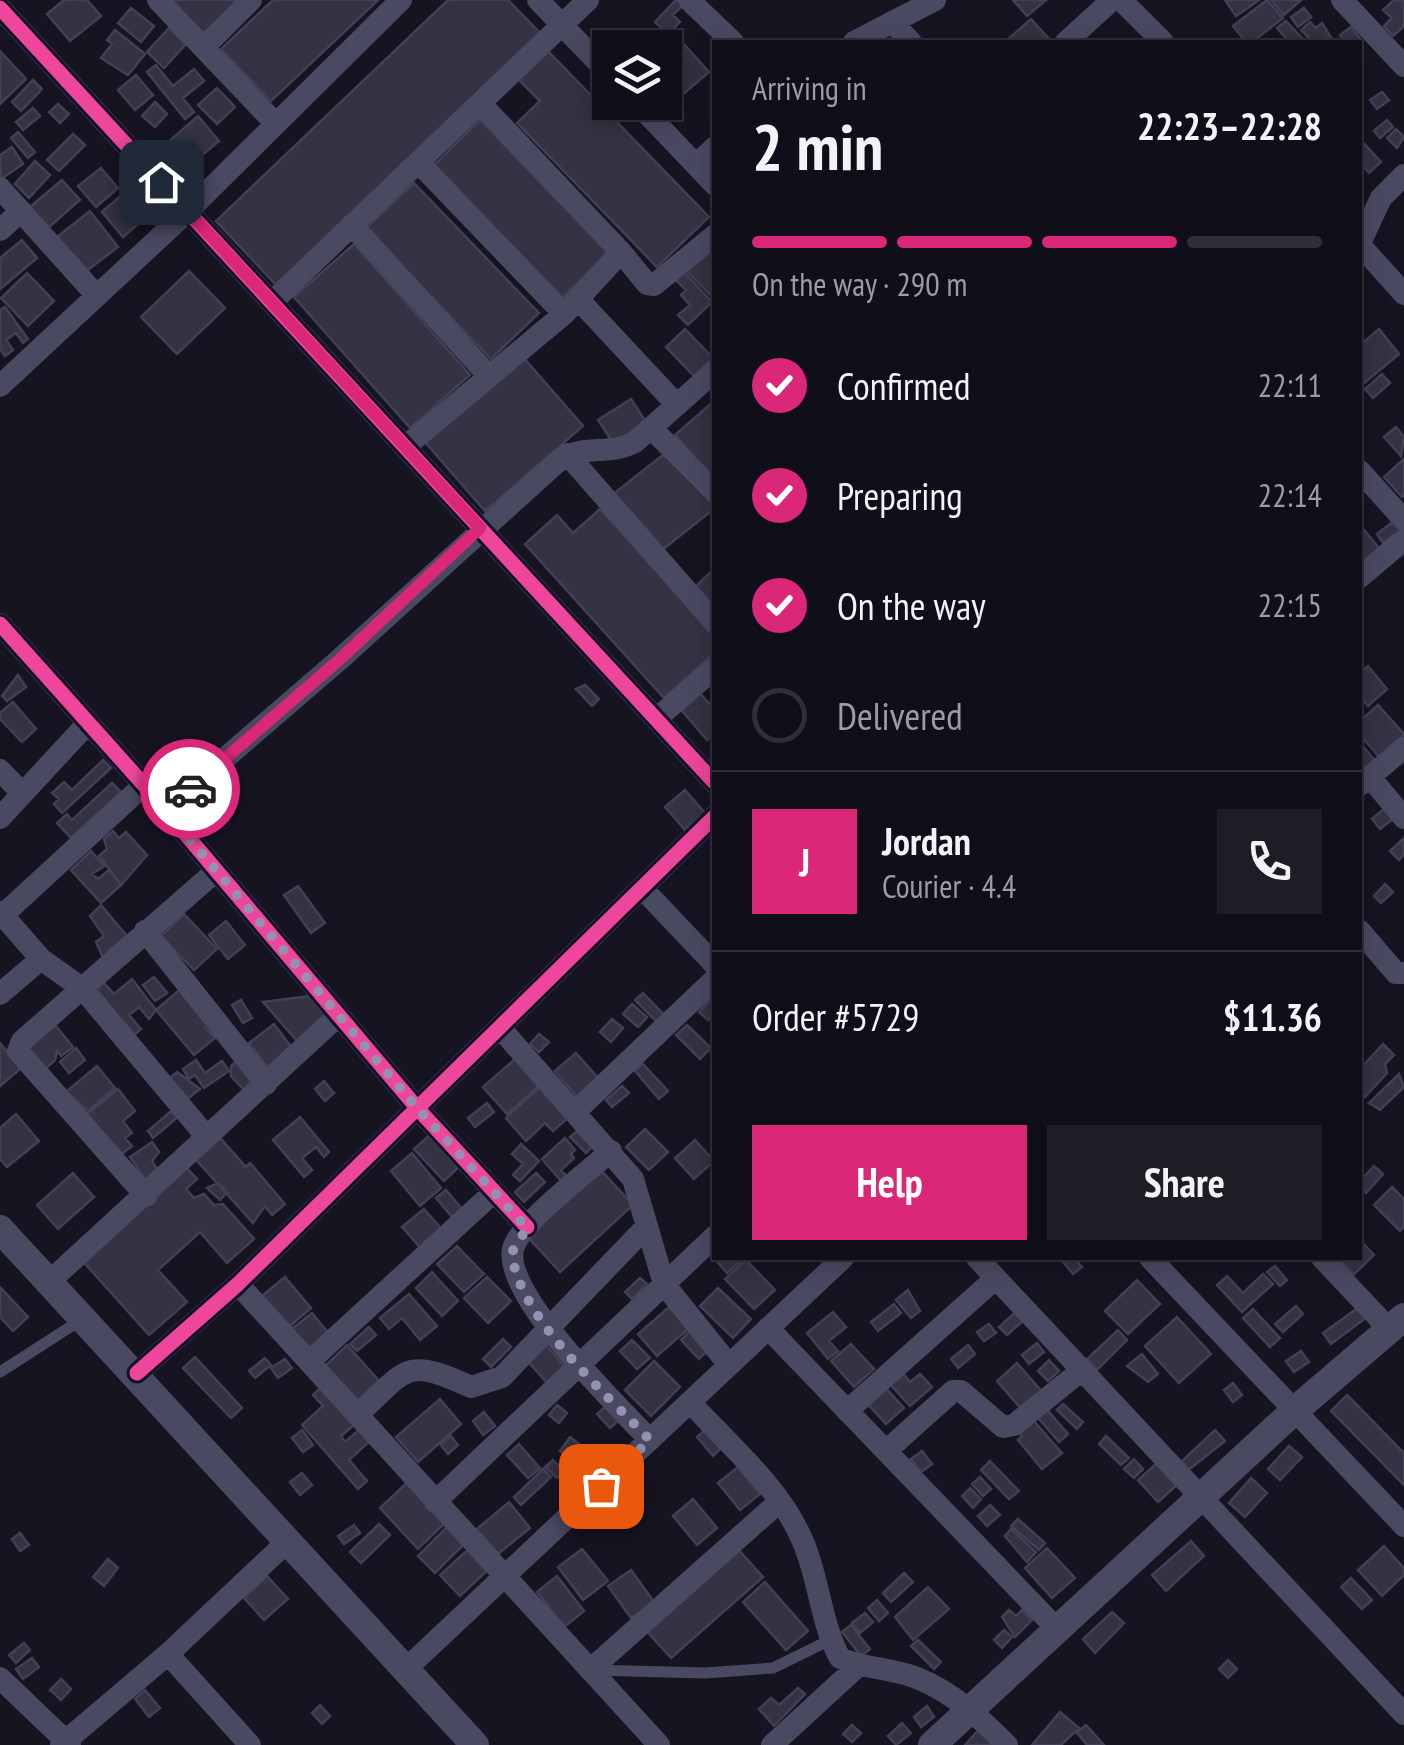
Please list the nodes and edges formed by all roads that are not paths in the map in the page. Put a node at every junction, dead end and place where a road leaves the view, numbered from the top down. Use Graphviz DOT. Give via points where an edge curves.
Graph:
graph roads {
  1 [pos="158,0"];
  2 [pos="251,0"];
  3 [pos="402,0"];
  4 [pos="538,0"];
  5 [pos="588,0"];
  6 [pos="689,0"];
  7 [pos="936,0"];
  8 [pos="1112,0"];
  9 [pos="1122,0"];
  10 [pos="1342,0"];
  11 [pos="0,8"];
  12 [pos="892,22"];
  13 [pos="562,26"];
  14 [pos="730,40"];
  15 [pos="858,40"];
  16 [pos="909,40"];
  17 [pos="1068,40"];
  18 [pos="1161,40"];
  19 [pos="204,48"];
  20 [pos="1399,51"];
  21 [pos="592,57"];
  22 [pos="480,103"];
  23 [pos="653,120"];
  24 [pos="276,124"];
  25 [pos="712,150"];
  26 [pos="418,162"];
  27 [pos="696,165"];
  28 [pos="1404,175"];
  29 [pos="712,182"];
  30 [pos="0,188"];
  31 [pos="21,210"];
  32 [pos="188,212"];
  33 [pos="352,225"];
  34 [pos="0,230"];
  35 [pos="712,237"];
  36 [pos="1362,240"];
  37 [pos="1362,246"];
  38 [pos="621,252"];
  39 [pos="1404,294"];
  40 [pos="97,296"];
  41 [pos="273,301"];
  42 [pos="571,307"];
  43 [pos="712,373"];
  44 [pos="487,374"];
  45 [pos="0,386"];
  46 [pos="677,405"];
  47 [pos="651,428"];
  48 [pos="406,446"];
  49 [pos="567,454"];
  50 [pos="1362,473"];
  51 [pos="712,489"];
  52 [pos="1404,520"];
  53 [pos="480,528"];
  54 [pos="1404,540"];
  55 [pos="1362,575"];
  56 [pos="712,620"];
  57 [pos="0,624"];
  58 [pos="712,671"];
  59 [pos="656,719"];
  60 [pos="88,724"];
  61 [pos="1404,748"];
  62 [pos="0,770"];
  63 [pos="712,780"];
  64 [pos="1365,781"];
  65 [pos="144,785"];
  66 [pos="21,792"];
  67 [pos="165,810"];
  68 [pos="0,818"];
  69 [pos="1404,818"];
  70 [pos="712,819"];
  71 [pos="216,871"];
  72 [pos="642,888"];
  73 [pos="1,913"];
  74 [pos="144,931"];
  75 [pos="1362,932"];
  76 [pos="41,959"];
  77 [pos="712,962"];
  78 [pos="1404,973"];
  79 [pos="712,982"];
  80 [pos="83,989"];
  81 [pos="0,994"];
  82 [pos="338,1016"];
  83 [pos="500,1028"];
  84 [pos="266,1084"];
  85 [pos="418,1109"];
  86 [pos="576,1110"];
  87 [pos="206,1136"];
  88 [pos="611,1152"];
  89 [pos="494,1192"];
  90 [pos="146,1196"];
  91 [pos="647,1226"];
  92 [pos="527,1228"];
  93 [pos="0,1229"];
  94 [pos="712,1239"];
  95 [pos="841,1260"];
  96 [pos="979,1260"];
  97 [pos="1152,1260"];
  98 [pos="1324,1260"];
  99 [pos="996,1278"];
  100 [pos="50,1280"];
  101 [pos="238,1284"];
  102 [pos="664,1284"];
  103 [pos="85,1318"];
  104 [pos="1397,1323"];
  105 [pos="549,1327"];
  106 [pos="768,1328"];
  107 [pos="310,1362"];
  108 [pos="578,1364"];
  109 [pos="730,1366"];
  110 [pos="1082,1370"];
  111 [pos="0,1372"];
  112 [pos="137,1373"];
  113 [pos="690,1402"];
  114 [pos="847,1410"];
  115 [pos="1293,1412"];
  116 [pos="358,1415"];
  117 [pos="650,1440"];
  118 [pos="886,1451"];
  119 [pos="1200,1499"];
  120 [pos="435,1502"];
  121 [pos="778,1502"];
  122 [pos="1404,1526"];
  123 [pos="288,1541"];
  124 [pos="503,1578"];
  125 [pos="1058,1630"];
  126 [pos="830,1640"];
  127 [pos="168,1654"];
  128 [pos="858,1666"];
  129 [pos="406,1668"];
  130 [pos="590,1670"];
  131 [pos="0,1678"];
  132 [pos="972,1709"];
  133 [pos="1404,1714"];
  134 [pos="66,1743"];
  135 [pos="250,1745"];
  136 [pos="475,1745"];
  137 [pos="659,1745"];
  138 [pos="772,1745"];
  139 [pos="932,1745"];
  140 [pos="1007,1745"];
  1 -- 19 [label="street"];
  2 -- 19 [label="street"];
  3 -- 24 [label="street"];
  4 -- 13 [label="street"];
  5 -- 13 [label="street"];
  6 -- 14 [label="street"];
  7 -- 12 [label="street"];
  8 -- 17 [label="street"];
  9 -- 18 [label="street"];
  10 -- 20 [label="street"];
  11 -- 32 [label="street"];
  12 -- 15 [label="street"];
  12 -- 16 [label="street"];
  13 -- 21 [label="street"];
  13 -- 22 [label="street"];
  19 -- 24 [label="street"];
  22 -- 26 [label="street"];
  22 -- 38 [label="street"];
  23 -- 27 [label="street"];
  24 -- 32 [label="street"];
  25 -- 27 [label="street"];
  26 -- 33 [label="street"];
  26 -- 42 [label="street"];
  27 -- 29 [label="street"];
  28 -- 36 [label="street" via="1381,198"];
  30 -- 31 [label="street"];
  31 -- 34 [label="street"];
  31 -- 40 [label="street"];
  32 -- 40 [label="street"];
  32 -- 41 [label="street"];
  33 -- 41 [label="street"];
  33 -- 44 [label="street"];
  35 -- 38 [label="street" via="654,285"];
  37 -- 39 [label="street"];
  38 -- 42 [label="street"];
  40 -- 45 [label="street"];
  41 -- 48 [label="street"];
  42 -- 44 [label="street"];
  42 -- 46 [label="street"];
  43 -- 46 [label="street"];
  44 -- 48 [label="street"];
  46 -- 47 [label="street"];
  47 -- 49 [label="street" via="622,449"];
  47 -- 51 [label="street"];
  48 -- 53 [label="street"];
  49 -- 53 [label="street"];
  49 -- 56 [label="street"];
  50 -- 52 [label="street"];
  53 -- 59 [label="street"];
  53 -- 67 [label="street"];
  54 -- 55 [label="street"];
  57 -- 60 [label="street"];
  58 -- 59 [label="street"];
  59 -- 63 [label="street"];
  60 -- 65 [label="street"];
  60 -- 66 [label="street"];
  61 -- 64 [label="street"];
  62 -- 66 [label="street"];
  64 -- 69 [label="street"];
  65 -- 67 [label="street"];
  65 -- 73 [label="street"];
  66 -- 68 [label="street"];
  67 -- 71 [label="street"];
  70 -- 72 [label="street"];
  71 -- 74 [label="street"];
  71 -- 82 [label="street"];
  72 -- 77 [label="street"];
  72 -- 83 [label="street"];
  73 -- 76 [label="street"];
  74 -- 80 [label="street"];
  74 -- 84 [label="street"];
  75 -- 78 [label="street" via="1396,973"];
  76 -- 80 [label="street"];
  76 -- 81 [label="street"];
  79 -- 86 [label="street"];
  80 -- 87 [label="street"];
  80 -- 90 [label="street" via="18,1051"];
  82 -- 84 [label="street"];
  82 -- 85 [label="street"];
  83 -- 85 [label="street"];
  83 -- 86 [label="street"];
  84 -- 87 [label="street"];
  85 -- 89 [label="street"];
  85 -- 101 [label="street"];
  86 -- 88 [label="street"];
  87 -- 90 [label="street"];
  88 -- 91 [label="street" via="639,1190"];
  88 -- 92 [label="street"];
  89 -- 92 [label="street"];
  89 -- 107 [label="street"];
  90 -- 100 [label="street"];
  91 -- 102 [label="street"];
  91 -- 105 [label="street"];
  92 -- 105 [label="street" via="514,1244 513,1266"];
  93 -- 100 [label="street"];
  94 -- 102 [label="street"];
  95 -- 106 [label="street"];
  96 -- 99 [label="street"];
  97 -- 115 [label="street"];
  98 -- 104 [label="street"];
  99 -- 110 [label="street"];
  99 -- 114 [label="street"];
  100 -- 103 [label="street"];
  101 -- 107 [label="street"];
  101 -- 112 [label="street"];
  102 -- 108 [label="street"];
  102 -- 109 [label="street"];
  103 -- 111 [label="lane"];
  103 -- 112 [label="street"];
  104 -- 115 [label="street"];
  105 -- 108 [label="street"];
  105 -- 116 [label="street" via="502,1377 471,1387 421,1367 405,1371"];
  106 -- 109 [label="street"];
  106 -- 114 [label="street"];
  107 -- 116 [label="street"];
  108 -- 117 [label="street"];
  108 -- 120 [label="street"];
  109 -- 113 [label="street"];
  110 -- 118 [label="street" via="1003,1428 953,1390"];
  110 -- 119 [label="street"];
  112 -- 123 [label="street"];
  113 -- 117 [label="street"];
  113 -- 121 [label="street"];
  114 -- 118 [label="street"];
  115 -- 119 [label="street"];
  115 -- 122 [label="street"];
  116 -- 120 [label="street"];
  117 -- 124 [label="street"];
  118 -- 125 [label="street"];
  119 -- 125 [label="street"];
  119 -- 133 [label="street"];
  120 -- 124 [label="street"];
  121 -- 126 [label="street" via="799,1532 821,1588"];
  121 -- 130 [label="street"];
  123 -- 127 [label="street"];
  123 -- 129 [label="street"];
  124 -- 129 [label="street"];
  124 -- 130 [label="street"];
  125 -- 132 [label="street"];
  126 -- 128 [label="street" via="840,1658"];
  126 -- 130 [label="lane" via="774,1668"];
  127 -- 134 [label="street"];
  127 -- 135 [label="street"];
  128 -- 132 [label="street" via="915,1677"];
  128 -- 138 [label="street"];
  129 -- 136 [label="street"];
  130 -- 137 [label="street"];
  131 -- 134 [label="street"];
  132 -- 139 [label="street"];
  132 -- 140 [label="street"];
}
